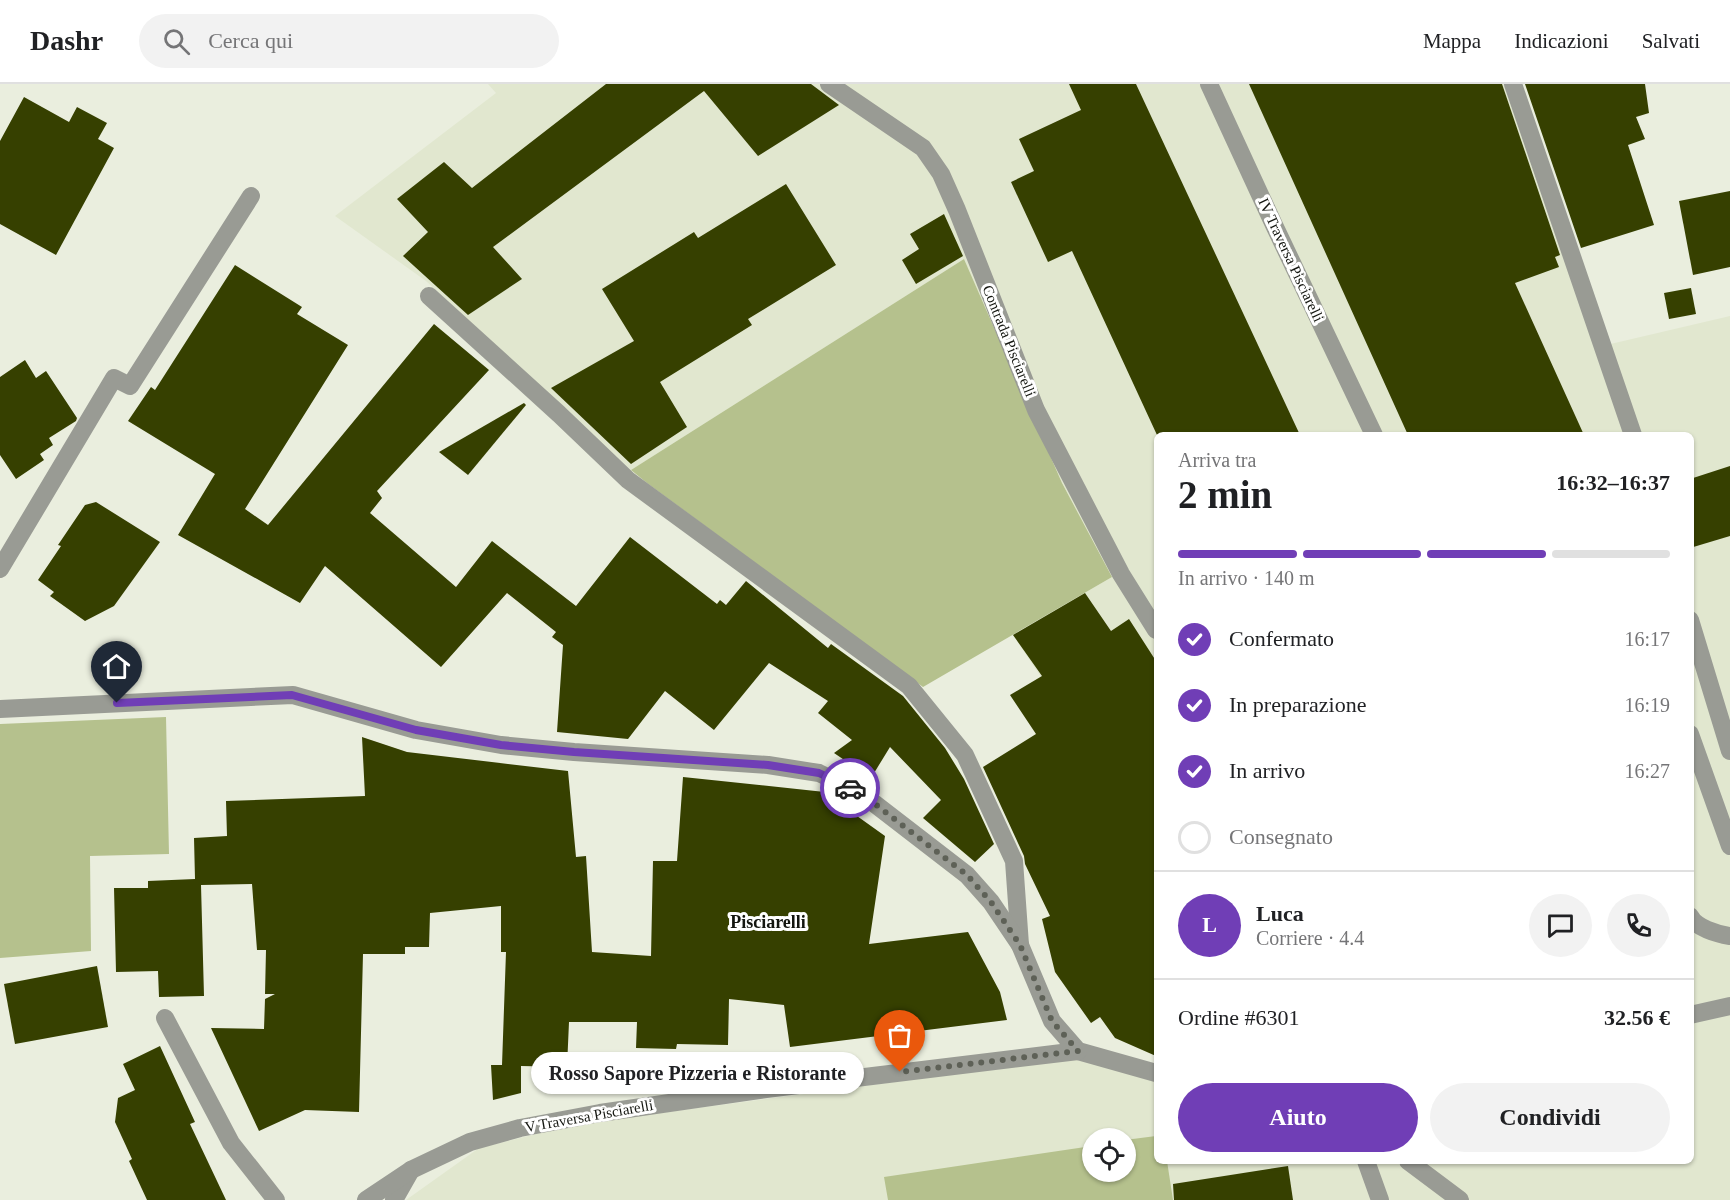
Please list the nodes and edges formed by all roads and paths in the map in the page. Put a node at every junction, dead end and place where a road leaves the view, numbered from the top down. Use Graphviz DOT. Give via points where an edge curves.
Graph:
graph roads {
  1 [pos="829,84"];
  2 [pos="1209,84"];
  3 [pos="1513,84"];
  4 [pos="251,196"];
  5 [pos="429,296"];
  6 [pos="1373,432"];
  7 [pos="1632,432"];
  8 [pos="0,569"];
  9 [pos="1154,627"];
  10 [pos="1694,633"];
  11 [pos="0,709"];
  12 [pos="1694,745"];
  13 [pos="1730,752"];
  14 [pos="1730,846"];
  15 [pos="1694,922"];
  16 [pos="1730,936"];
  17 [pos="1020,945"];
  18 [pos="1730,1006"];
  19 [pos="1694,1014"];
  20 [pos="165,1018"];
  21 [pos="1078,1051"];
  22 [pos="1154,1072"];
  23 [pos="1367,1164"];
  24 [pos="1412,1164"];
  25 [pos="411,1170"];
  26 [pos="276,1200"];
  27 [pos="366,1200"];
  28 [pos="394,1200"];
  29 [pos="1380,1200"];
  30 [pos="1460,1200"];
  1 -- 9 [label="street, Contrada Pisciarelli" via="923,148 940,174 1036,410 1121,574"];
  2 -- 6 [label="street, IV Traversa Pisciarelli"];
  3 -- 7 [label="street"];
  4 -- 8 [label="street" via="130,386 114,378"];
  5 -- 17 [label="street" via="628,480 909,686 965,755 1014,861"];
  10 -- 13 [label="street"];
  11 -- 17 [label="street" via="292,695 416,730 501,745 768,765 819,773 862,794 967,875"];
  12 -- 14 [label="street"];
  15 -- 16 [label="street"];
  17 -- 21 [label="street" via="1052,1021"];
  18 -- 19 [label="street"];
  20 -- 26 [label="street" via="231,1143"];
  21 -- 22 [label="street"];
  21 -- 25 [label="street, V Traversa Pisciarelli" via="600,1113 470,1142"];
  23 -- 29 [label="street"];
  24 -- 30 [label="street"];
  25 -- 27 [label="street, V Traversa Pisciarelli"];
  25 -- 28 [label="street"];
}
